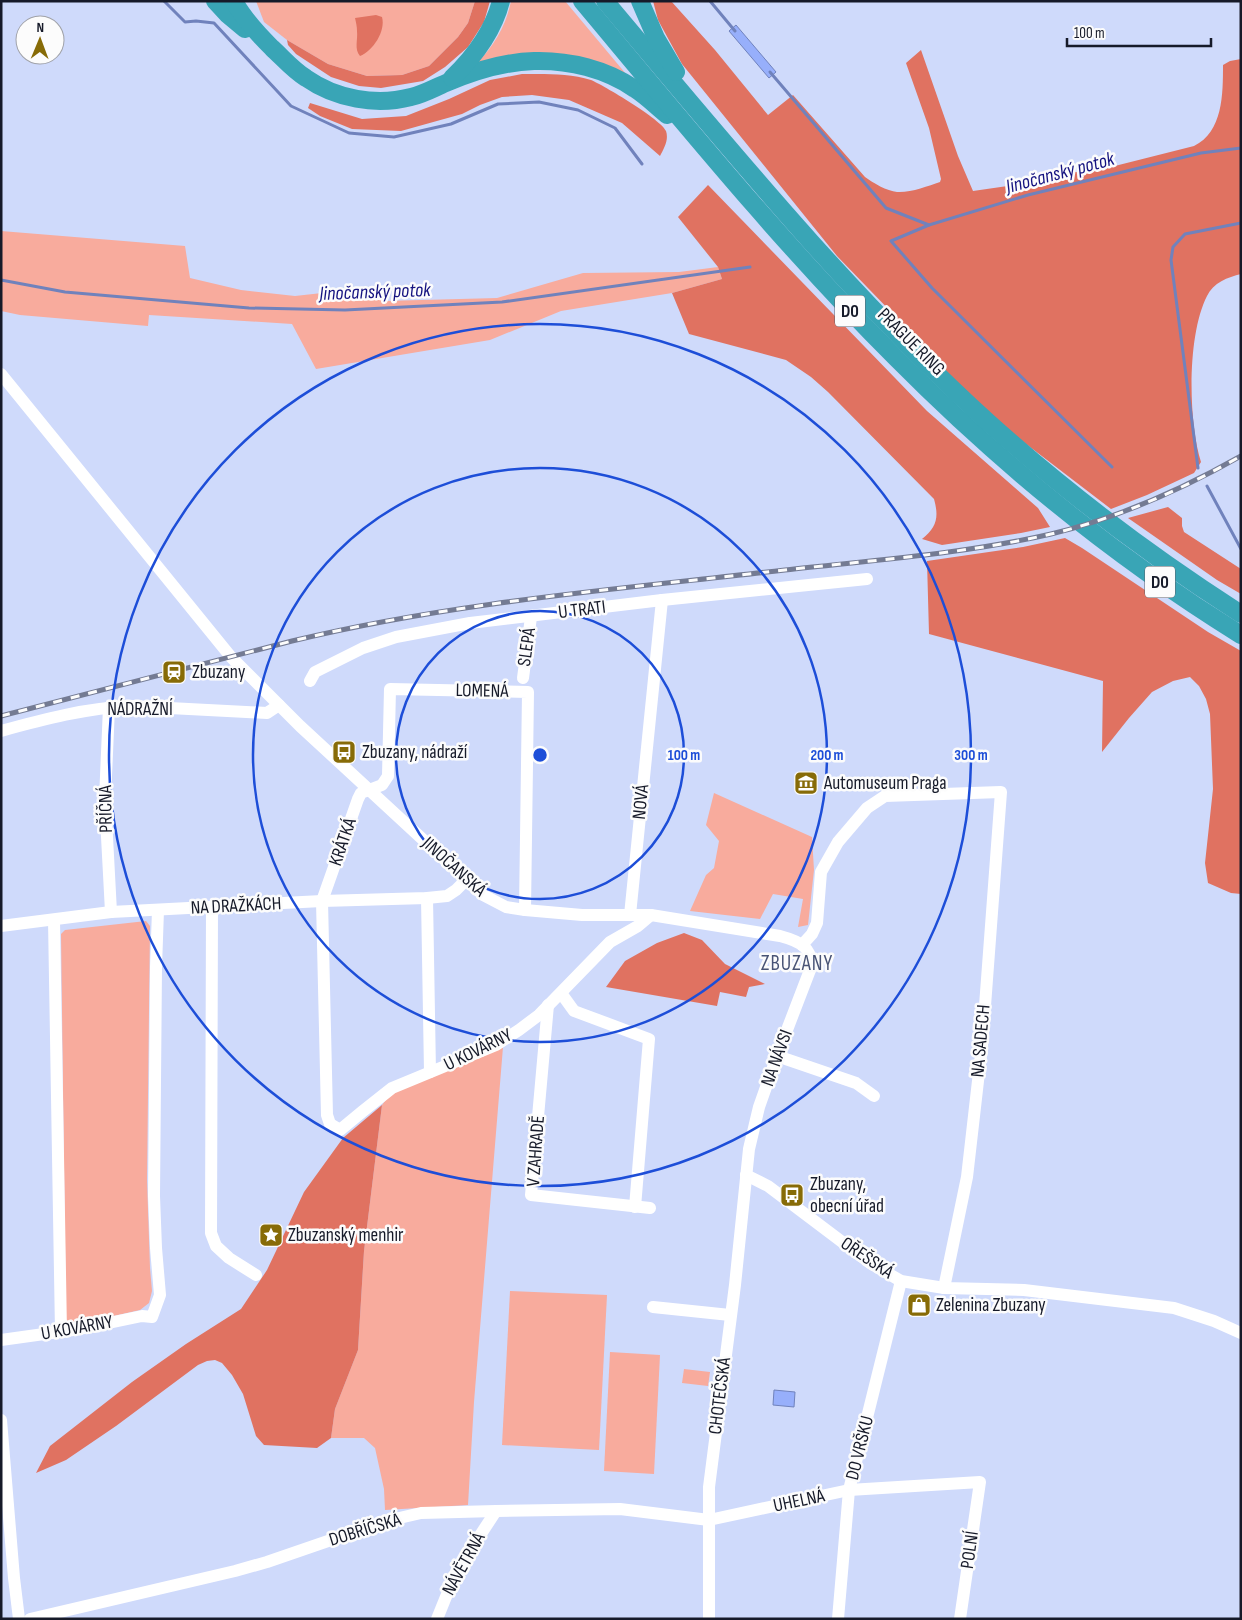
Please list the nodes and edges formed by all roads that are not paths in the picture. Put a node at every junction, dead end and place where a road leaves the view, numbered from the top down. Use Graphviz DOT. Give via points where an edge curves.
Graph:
graph roads {
  1 [pos="215,1"];
  2 [pos="229,1"];
  3 [pos="501,1"];
  4 [pos="582,1"];
  5 [pos="605,1"];
  6 [pos="640,1"];
  7 [pos="238,8"];
  8 [pos="265,41"];
  9 [pos="446,83"];
  10 [pos="706,121"];
  11 [pos="705,148"];
  12 [pos="1,374"];
  13 [pos="867,579"];
  14 [pos="662,600"];
  15 [pos="1241,614"];
  16 [pos="531,617"];
  17 [pos="1241,635"];
  18 [pos="523,678"];
  19 [pos="310,681"];
  20 [pos="279,705"];
  21 [pos="109,707"];
  22 [pos="1,731"];
  23 [pos="370,791"];
  24 [pos="466,880"];
  25 [pos="427,898"];
  26 [pos="322,901"];
  27 [pos="212,907"];
  28 [pos="158,910"];
  29 [pos="524,910"];
  30 [pos="111,912"];
  31 [pos="630,915"];
  32 [pos="652,915"];
  33 [pos="54,920"];
  34 [pos="1,926"];
  35 [pos="802,945"];
  36 [pos="561,993"];
  37 [pos="548,1006"];
  38 [pos="777,1056"];
  39 [pos="430,1072"];
  40 [pos="874,1096"];
  41 [pos="746,1175"];
  42 [pos="635,1207"];
  43 [pos="650,1208"];
  44 [pos="256,1275"];
  45 [pos="901,1281"];
  46 [pos="944,1288"];
  47 [pos="653,1307"];
  48 [pos="730,1316"];
  49 [pos="61,1332"];
  50 [pos="1241,1333"];
  51 [pos="1,1340"];
  52 [pos="1,1420"];
  53 [pos="980,1482"];
  54 [pos="850,1490"];
  55 [pos="496,1510"];
  56 [pos="709,1520"];
  57 [pos="19,1619"];
  58 [pos="30,1619"];
  59 [pos="437,1619"];
  60 [pos="709,1619"];
  61 [pos="838,1619"];
  62 [pos="960,1619"];
  1 -- 8 [label="highway" via="237,22"];
  2 -- 7 [label="highway"];
  3 -- 9 [label="highway" via="483,42"];
  4 -- 11 [label="highway, PRAGUE RING / D0"];
  5 -- 10 [label="highway, PRAGUE RING / D0"];
  6 -- 10 [label="highway" via="656,38"];
  7 -- 8 [label="highway"];
  8 -- 9 [label="highway" via="313,83 357,99 402,99"];
  9 -- 11 [label="highway" via="517,62 552,61 591,68 636,89"];
  10 -- 15 [label="highway, PRAGUE RING / D0" via="824,256 913,350 988,421 1078,499 1204,591"];
  11 -- 17 [label="highway, PRAGUE RING / D0" via="807,265 970,430 1116,550"];
  12 -- 20 [label="street, JINOČANSKÁ" via="231,657"];
  13 -- 14 [label="street, U TRATI"];
  14 -- 16 [label="street, U TRATI"];
  14 -- 31 [label="street, NOVÁ"];
  16 -- 18 [label="street, SLEPÁ"];
  16 -- 19 [label="street, U TRATI" via="470,623 396,637 362,648 315,672"];
  20 -- 21 [label="street, NÁDRAŽNÍ" via="267,713"];
  20 -- 23 [label="street, JINOČANSKÁ"];
  21 -- 22 [label="street, NÁDRAŽNÍ" via="64,714"];
  21 -- 30 [label="street, PŘÍČNÁ" via="104,799"];
  23 -- 24 [label="street, JINOČANSKÁ"];
  23 -- 26 [label="street, KRÁTKÁ" via="362,793 358,799"];
  23 -- 29 [label="street, LOMENÁ" via="382,785 388,776 390,689 528,692"];
  24 -- 25 [label="street, NA DRAŽKÁCH" via="447,896"];
  24 -- 29 [label="street, JINOČANSKÁ" via="492,901"];
  25 -- 26 [label="street, NA DRAŽKÁCH"];
  25 -- 39 [label="street"];
  26 -- 27 [label="street, NA DRAŽKÁCH"];
  26 -- 39 [label="street, U KOVÁRNY" via="327,1115 330,1124 340,1130 392,1088"];
  27 -- 28 [label="street, NA DRAŽKÁCH"];
  27 -- 44 [label="street" via="210,1233 216,1246 229,1258"];
  28 -- 30 [label="street, NA DRAŽKÁCH"];
  28 -- 49 [label="street, U KOVÁRNY" via="154,1196 160,1295 152,1317 142,1316"];
  29 -- 31 [label="street, JINOČANSKÁ"];
  30 -- 33 [label="street, NA DRAŽKÁCH"];
  31 -- 32 [label="street, JINOČANSKÁ"];
  32 -- 35 [label="street, JINOČANSKÁ" via="780,936"];
  32 -- 36 [label="street, U KOVÁRNY" via="610,942"];
  33 -- 34 [label="street, NA DRAŽKÁCH"];
  33 -- 49 [label="street"];
  35 -- 38 [label="street, NA NÁVSI" via="811,958 810,970"];
  35 -- 46 [label="street, NA SADECH" via="817,923 821,872 838,842 867,808 886,796 1001,792 982,1046 967,1177"];
  36 -- 37 [label="street, U KOVÁRNY"];
  36 -- 42 [label="street" via="574,1011 649,1039"];
  37 -- 39 [label="street, U KOVÁRNY" via="496,1045"];
  37 -- 42 [label="street, V ZAHRADĚ" via="531,1195"];
  38 -- 40 [label="street" via="856,1083"];
  38 -- 41 [label="street, NA NÁVSI" via="754,1127"];
  41 -- 45 [label="street, OŘEŠSKÁ" via="768,1186 870,1263"];
  41 -- 48 [label="street, CHOTEČSKÁ"];
  42 -- 43 [label="street, V ZAHRADĚ"];
  45 -- 46 [label="street, OŘEŠSKÁ"];
  45 -- 54 [label="street, DO VRŠKU"];
  46 -- 50 [label="street, OŘEŠSKÁ" via="1024,1290 1174,1308"];
  47 -- 48 [label="street"];
  48 -- 56 [label="street, CHOTEČSKÁ" via="711,1472"];
  49 -- 51 [label="street, U KOVÁRNY"];
  52 -- 57 [label="street"];
  53 -- 54 [label="street, UHELNÁ"];
  53 -- 62 [label="street, POLNÍ"];
  54 -- 56 [label="street, UHELNÁ"];
  54 -- 61 [label="street, DO VRŠKU"];
  55 -- 56 [label="street, DOBŘÍČSKÁ" via="633,1510"];
  55 -- 58 [label="street, DOBŘÍČSKÁ" via="421,1513 386,1521 235,1571"];
  55 -- 59 [label="street, NÁVĚTRNÁ" via="456,1572"];
  56 -- 60 [label="street, CHOTEČSKÁ"];
}
